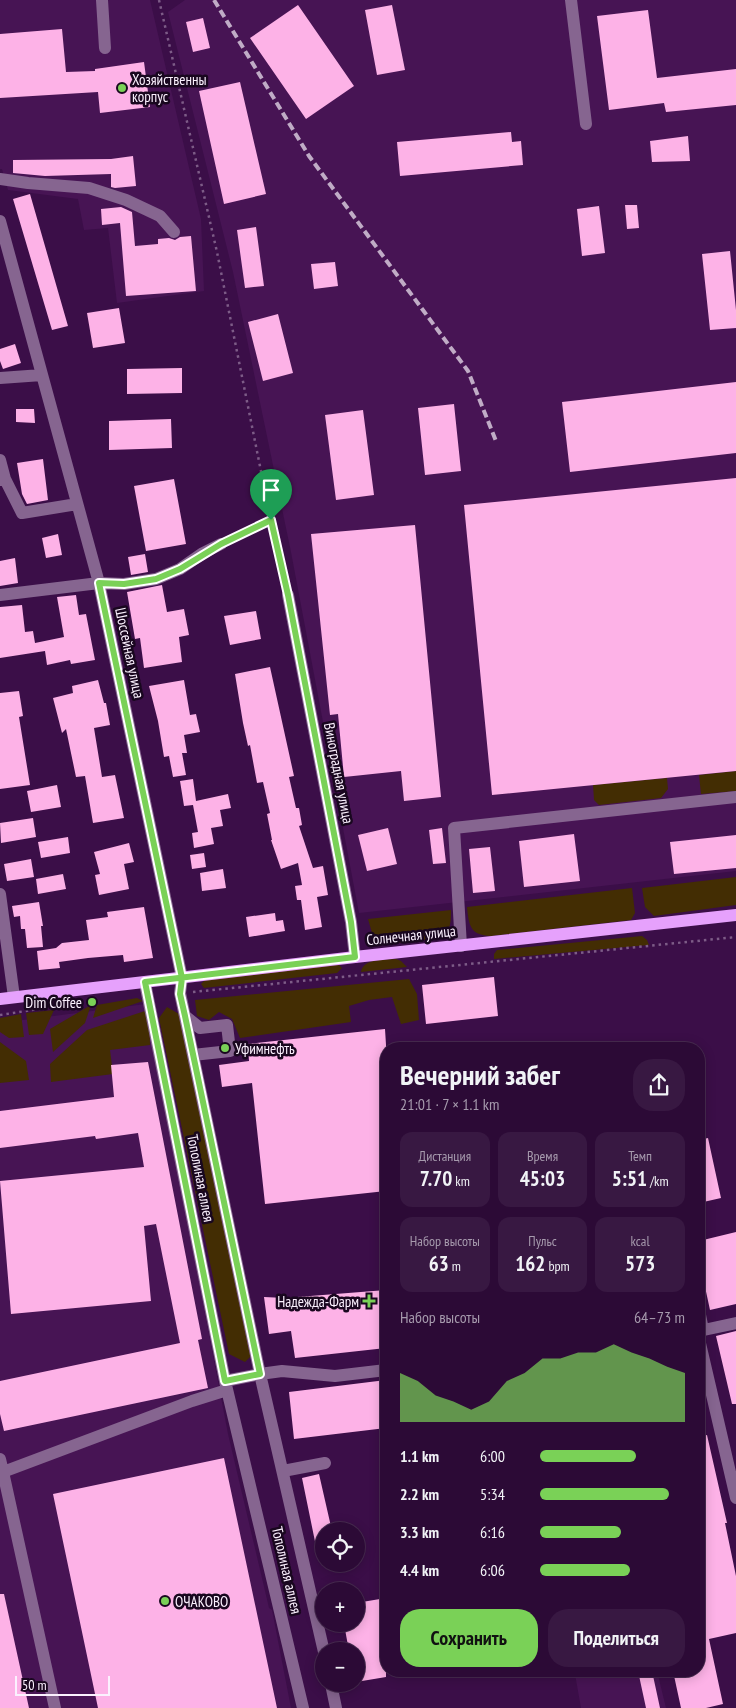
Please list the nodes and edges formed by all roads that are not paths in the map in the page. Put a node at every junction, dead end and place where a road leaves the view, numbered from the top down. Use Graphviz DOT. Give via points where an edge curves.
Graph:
graph roads {
  1 [pos="102,0"];
  2 [pos="570,0"];
  3 [pos="105,48"];
  4 [pos="586,124"];
  5 [pos="0,179"];
  6 [pos="0,222"];
  7 [pos="174,232"];
  8 [pos="42,375"];
  9 [pos="0,378"];
  10 [pos="0,460"];
  11 [pos="2,480"];
  12 [pos="77,504"];
  13 [pos="221,544"];
  14 [pos="99,583"];
  15 [pos="0,595"];
  16 [pos="288,595"];
  17 [pos="736,797"];
  18 [pos="0,894"];
  19 [pos="736,915"];
  20 [pos="461,946"];
  21 [pos="355,957"];
  22 [pos="182,978"];
  23 [pos="145,982"];
  24 [pos="14,998"];
  25 [pos="0,999"];
  26 [pos="185,1016"];
  27 [pos="193,1055"];
  28 [pos="736,1323"];
  29 [pos="705,1332"];
  30 [pos="705,1357"];
  31 [pos="380,1371"];
  32 [pos="260,1374"];
  33 [pos="226,1386"];
  34 [pos="325,1463"];
  35 [pos="2,1465"];
  36 [pos="283,1471"];
  37 [pos="736,1498"];
  38 [pos="322,1642"];
  39 [pos="333,1692"];
  40 [pos="55,1708"];
  41 [pos="303,1708"];
  42 [pos="336,1708"];
  1 -- 3 [label="street"];
  2 -- 4 [label="street"];
  5 -- 7 [label="street" via="89,188 160,216"];
  6 -- 8 [label="street, Шоссейная улица"];
  8 -- 9 [label="street"];
  8 -- 12 [label="street, Шоссейная улица"];
  10 -- 11 [label="street"];
  11 -- 12 [label="street" via="22,513"];
  12 -- 14 [label="street, Шоссейная улица"];
  13 -- 14 [label="street" via="180,569 156,579 124,584"];
  14 -- 15 [label="street"];
  14 -- 22 [label="street, Шоссейная улица"];
  16 -- 21 [label="street, Виноградная улица"];
  17 -- 20 [label="street" via="454,828"];
  18 -- 24 [label="street"];
  19 -- 20 [label="main road, Солнечная улица"];
  20 -- 21 [label="main road, Солнечная улица"];
  21 -- 22 [label="main road, Солнечная улица"];
  22 -- 23 [label="main road, Солнечная улица"];
  22 -- 26 [label="street, Тополиная аллея" via="180,994"];
  23 -- 24 [label="main road, Солнечная улица"];
  23 -- 33 [label="street, Тополиная аллея"];
  24 -- 25 [label="main road, Солнечная улица"];
  26 -- 27 [label="street, Тополиная аллея"];
  26 -- 27 [label="street" via="200,1028 227,1025 230,1051"];
  27 -- 32 [label="street, Тополиная аллея"];
  28 -- 29 [label="street"];
  30 -- 37 [label="street"];
  31 -- 32 [label="street" via="335,1376 282,1372"];
  32 -- 33 [label="street"];
  32 -- 36 [label="street, Тополиная аллея"];
  33 -- 35 [label="street" via="192,1401"];
  33 -- 41 [label="street, Тополиная аллея"];
  34 -- 36 [label="street"];
  35 -- 40 [label="street"];
  36 -- 38 [label="street, Тополиная аллея"];
  39 -- 42 [label="street"];
}
